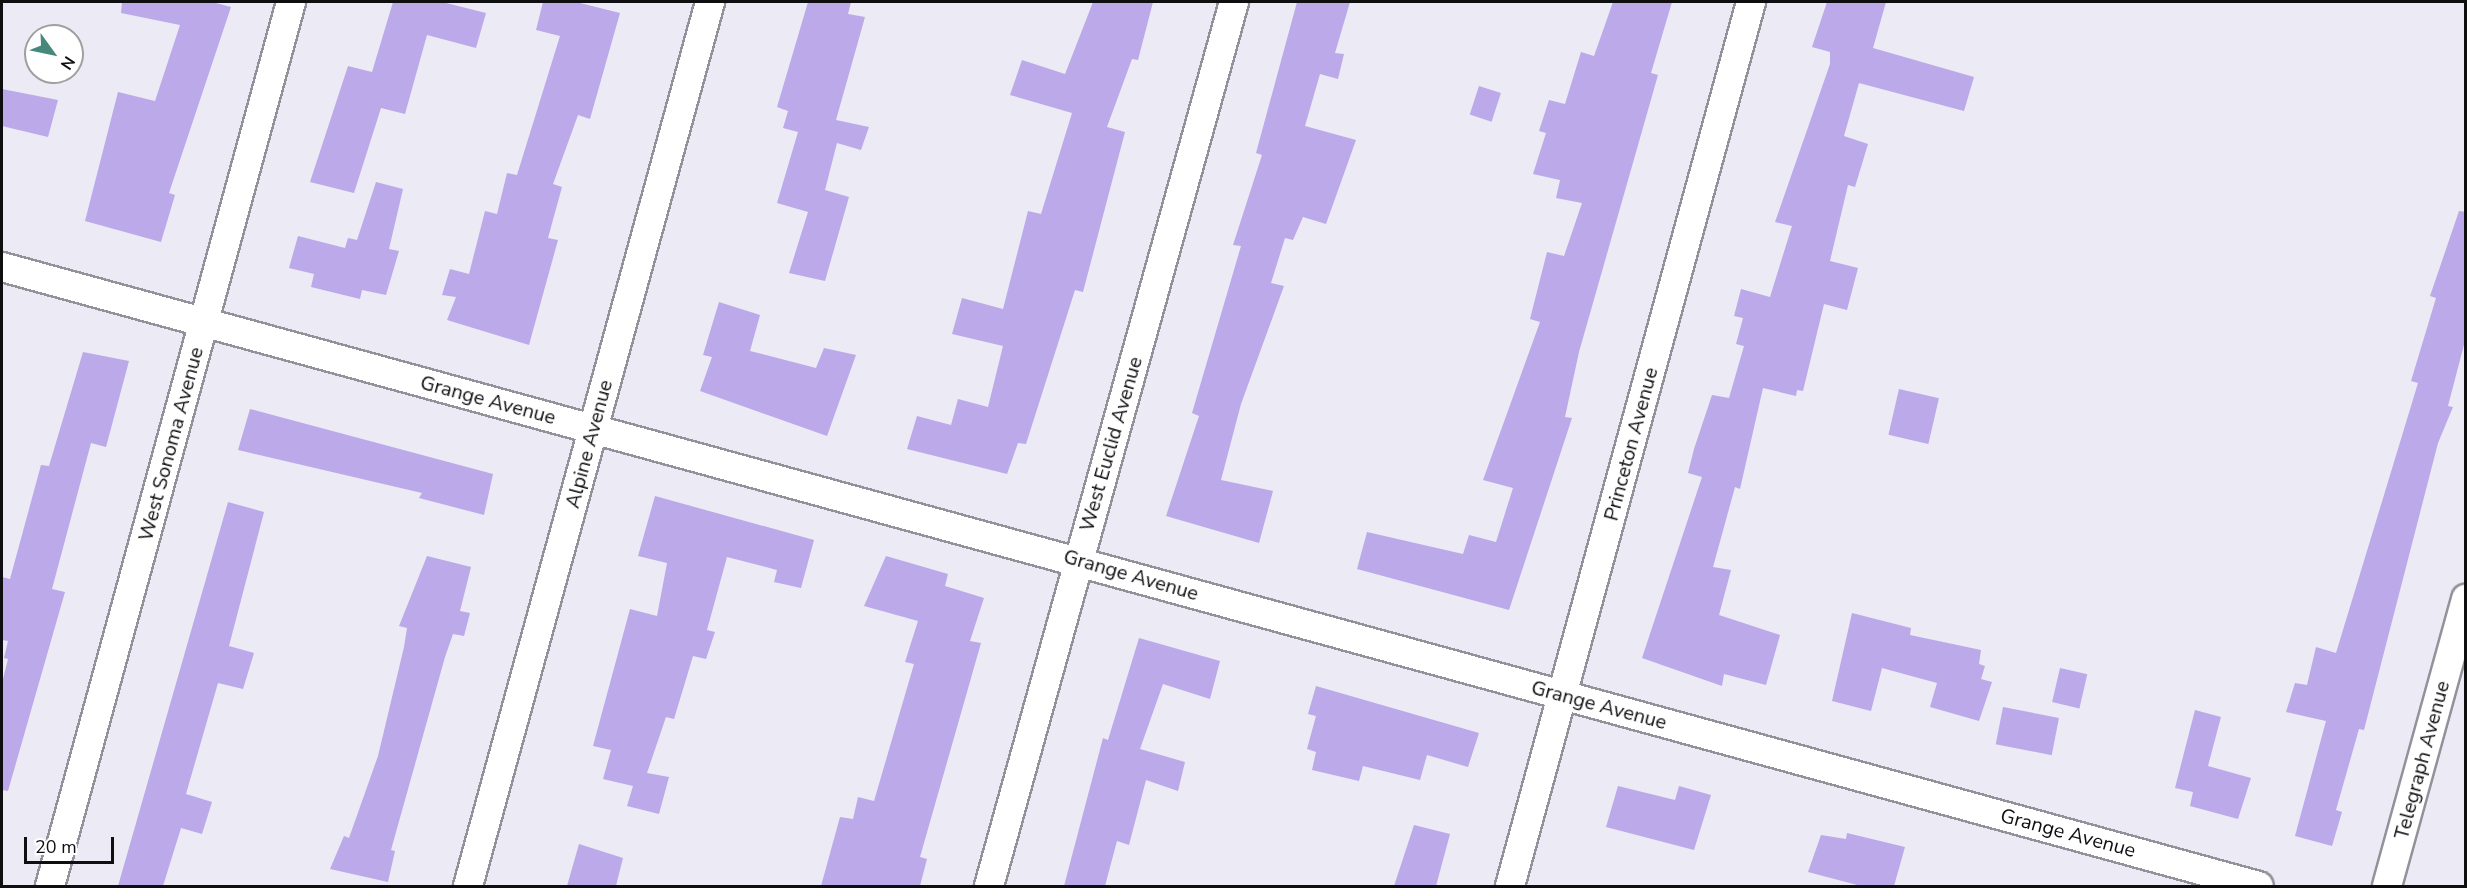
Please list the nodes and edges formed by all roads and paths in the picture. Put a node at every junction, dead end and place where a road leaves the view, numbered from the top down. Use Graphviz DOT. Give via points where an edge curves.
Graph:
graph roads {
  1 [pos="291,2"];
  2 [pos="710,2"];
  3 [pos="1234,2"];
  4 [pos="1751,2"];
  5 [pos="2,267"];
  6 [pos="203,323"];
  7 [pos="593,428"];
  8 [pos="1078,561"];
  9 [pos="2466,599"];
  10 [pos="1563,695"];
  11 [pos="50,886"];
  12 [pos="468,886"];
  13 [pos="989,886"];
  14 [pos="1510,886"];
  15 [pos="2259,886"];
  16 [pos="2387,886"];
  1 -- 6 [label="street, West Sonoma Avenue"];
  2 -- 7 [label="street, Alpine Avenue"];
  3 -- 8 [label="street, West Euclid Avenue"];
  4 -- 10 [label="street, Princeton Avenue"];
  5 -- 6 [label="street, Grange Avenue"];
  6 -- 7 [label="street, Grange Avenue"];
  6 -- 11 [label="street, West Sonoma Avenue"];
  7 -- 8 [label="street, Grange Avenue"];
  7 -- 12 [label="street, Alpine Avenue"];
  8 -- 10 [label="street, Grange Avenue"];
  8 -- 13 [label="street, West Euclid Avenue"];
  9 -- 16 [label="street, Telegraph Avenue"];
  10 -- 14 [label="street, Princeton Avenue"];
  10 -- 15 [label="street, Grange Avenue"];
}
